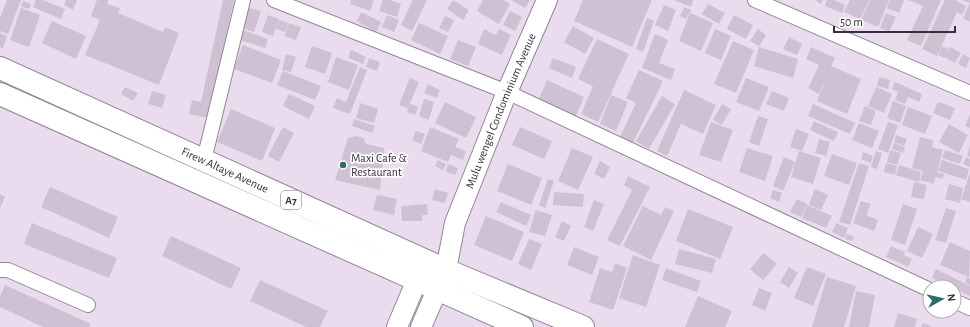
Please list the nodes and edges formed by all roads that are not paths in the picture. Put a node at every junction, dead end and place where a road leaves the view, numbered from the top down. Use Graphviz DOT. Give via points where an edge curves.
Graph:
graph roads {
  1 [pos="243,0"];
  2 [pos="274,0"];
  3 [pos="547,0"];
  4 [pos="755,0"];
  5 [pos="0,68"];
  6 [pos="507,92"];
  7 [pos="970,93"];
  8 [pos="0,94"];
  9 [pos="204,160"];
  10 [pos="195,181"];
  11 [pos="437,265"];
  12 [pos="0,270"];
  13 [pos="417,280"];
  14 [pos="922,286"];
  15 [pos="437,290"];
  16 [pos="88,305"];
  17 [pos="397,327"];
  18 [pos="421,327"];
  19 [pos="522,327"];
  20 [pos="583,327"];
  1 -- 9 [label="street"];
  2 -- 6 [label="street"];
  3 -- 6 [label="main road, Mulu wengel Condominium Avenue"];
  4 -- 7 [label="street"];
  5 -- 9 [label="highway, Firew Altaye Avenue / A7"];
  6 -- 11 [label="main road, Mulu wengel Condominium Avenue"];
  6 -- 14 [label="street"];
  8 -- 10 [label="highway, Firew Altaye Avenue / A7"];
  9 -- 10 [label="highway"];
  9 -- 11 [label="highway, Firew Altaye Avenue / A7"];
  10 -- 13 [label="highway, Firew Altaye Avenue / A7"];
  11 -- 13 [label="highway"];
  11 -- 15 [label="highway"];
  11 -- 20 [label="highway, Firew Altaye Avenue / A7"];
  12 -- 16 [label="street" via="8,270"];
  13 -- 15 [label="highway, Firew Altaye Avenue / A7"];
  13 -- 17 [label="main road"];
  15 -- 18 [label="main road"];
  15 -- 19 [label="highway, Firew Altaye Avenue / A7"];
}
